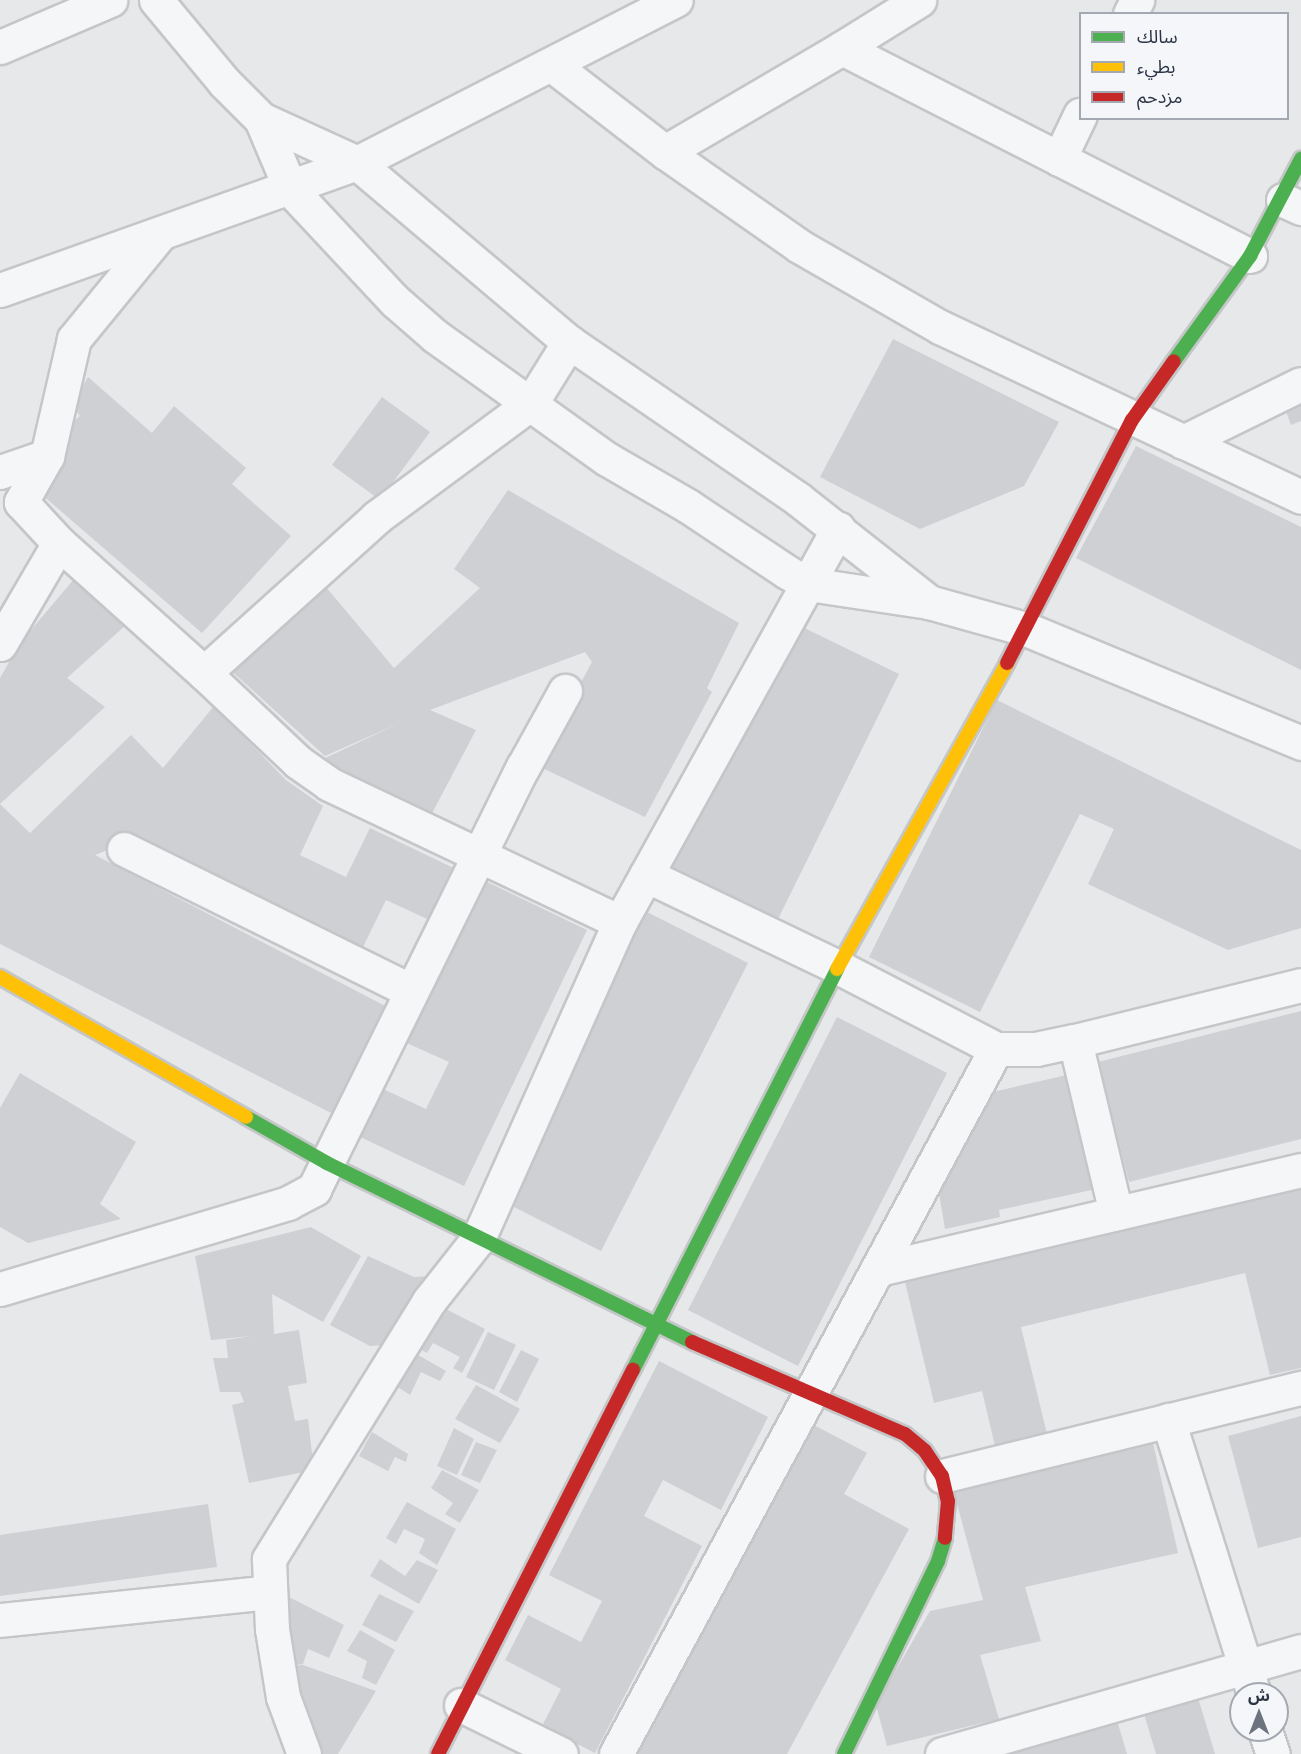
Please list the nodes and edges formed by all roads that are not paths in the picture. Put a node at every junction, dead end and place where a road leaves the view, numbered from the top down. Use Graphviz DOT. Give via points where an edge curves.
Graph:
graph roads {
  1 [pos="111,0"];
  2 [pos="156,0"];
  3 [pos="919,0"];
  4 [pos="666,3"];
  5 [pos="0,47"];
  6 [pos="842,48"];
  7 [pos="552,65"];
  8 [pos="1079,117"];
  9 [pos="261,119"];
  10 [pos="665,152"];
  11 [pos="1059,159"];
  12 [pos="1301,159"];
  13 [pos="357,163"];
  14 [pos="291,190"];
  15 [pos="1292,204"];
  16 [pos="159,235"];
  17 [pos="1250,256"];
  18 [pos="0,290"];
  19 [pos="569,342"];
  20 [pos="1301,384"];
  21 [pos="531,403"];
  22 [pos="1132,420"];
  23 [pos="1183,442"];
  24 [pos="47,456"];
  25 [pos="0,472"];
  26 [pos="1301,497"];
  27 [pos="838,528"];
  28 [pos="59,543"];
  29 [pos="808,585"];
  30 [pos="928,602"];
  31 [pos="1026,630"];
  32 [pos="0,645"];
  33 [pos="204,673"];
  34 [pos="565,691"];
  35 [pos="1301,743"];
  36 [pos="124,849"];
  37 [pos="482,854"];
  38 [pos="646,875"];
  39 [pos="620,922"];
  40 [pos="838,967"];
  41 [pos="0,977"];
  42 [pos="1301,985"];
  43 [pos="411,992"];
  44 [pos="1075,1041"];
  45 [pos="996,1048"];
  46 [pos="327,1163"];
  47 [pos="1301,1170"];
  48 [pos="1116,1213"];
  49 [pos="478,1239"];
  50 [pos="879,1269"];
  51 [pos="0,1289"];
  52 [pos="653,1325"];
  53 [pos="1301,1388"];
  54 [pos="812,1395"];
  55 [pos="1168,1420"];
  56 [pos="942,1476"];
  57 [pos="270,1592"];
  58 [pos="0,1620"];
  59 [pos="1301,1652"];
  60 [pos="1250,1681"];
  61 [pos="461,1705"];
  62 [pos="304,1754"];
  63 [pos="438,1754"];
  64 [pos="561,1754"];
  65 [pos="615,1754"];
  66 [pos="844,1754"];
  67 [pos="942,1754"];
  1 -- 5 [label="street"];
  2 -- 9 [label="street" via="224,82"];
  3 -- 6 [label="street"];
  4 -- 7 [label="street"];
  6 -- 10 [label="street"];
  6 -- 11 [label="street"];
  7 -- 10 [label="street"];
  7 -- 13 [label="street"];
  8 -- 11 [label="street"];
  9 -- 13 [label="street"];
  9 -- 14 [label="street"];
  10 -- 22 [label="street" via="799,246 940,327"];
  11 -- 17 [label="street"];
  12 -- 15 [label="street"];
  13 -- 14 [label="street"];
  13 -- 19 [label="street"];
  14 -- 16 [label="street"];
  14 -- 21 [label="street" via="394,301 435,336"];
  15 -- 17 [label="street"];
  16 -- 18 [label="street"];
  16 -- 24 [label="street" via="74,339"];
  17 -- 22 [label="street"];
  19 -- 21 [label="street"];
  19 -- 27 [label="street"];
  20 -- 23 [label="street"];
  21 -- 29 [label="street" via="607,459"];
  21 -- 33 [label="street" via="377,517 258,619"];
  22 -- 23 [label="street"];
  22 -- 31 [label="street"];
  23 -- 26 [label="street"];
  24 -- 25 [label="street"];
  24 -- 28 [label="street" via="21,502"];
  27 -- 29 [label="street"];
  27 -- 30 [label="street"];
  28 -- 32 [label="street"];
  28 -- 33 [label="street"];
  29 -- 30 [label="street"];
  29 -- 38 [label="street"];
  30 -- 31 [label="street"];
  31 -- 35 [label="street"];
  31 -- 40 [label="street"];
  33 -- 37 [label="street" via="298,762 329,784"];
  34 -- 37 [label="street"];
  36 -- 43 [label="street"];
  37 -- 39 [label="street"];
  37 -- 43 [label="street"];
  38 -- 39 [label="street"];
  38 -- 40 [label="street"];
  39 -- 49 [label="street"];
  40 -- 45 [label="street"];
  40 -- 52 [label="street"];
  41 -- 46 [label="street"];
  42 -- 44 [label="street"];
  43 -- 46 [label="street"];
  44 -- 45 [label="street" via="1036,1048"];
  44 -- 48 [label="street"];
  45 -- 50 [label="street"];
  46 -- 49 [label="street"];
  46 -- 51 [label="street" via="314,1189 288,1203"];
  47 -- 48 [label="street"];
  48 -- 50 [label="street"];
  49 -- 52 [label="street"];
  49 -- 57 [label="street" via="429,1301 283,1535 269,1560"];
  50 -- 54 [label="street"];
  52 -- 54 [label="street"];
  52 -- 61 [label="street"];
  53 -- 55 [label="street"];
  54 -- 56 [label="street" via="875,1418 905,1434 925,1451"];
  54 -- 65 [label="street"];
  55 -- 56 [label="street"];
  55 -- 60 [label="street"];
  56 -- 66 [label="street" via="948,1501 948,1530 938,1561"];
  57 -- 58 [label="street"];
  57 -- 62 [label="street" via="283,1697"];
  59 -- 60 [label="street"];
  60 -- 67 [label="street"];
  61 -- 63 [label="street"];
  61 -- 64 [label="street"];
}
